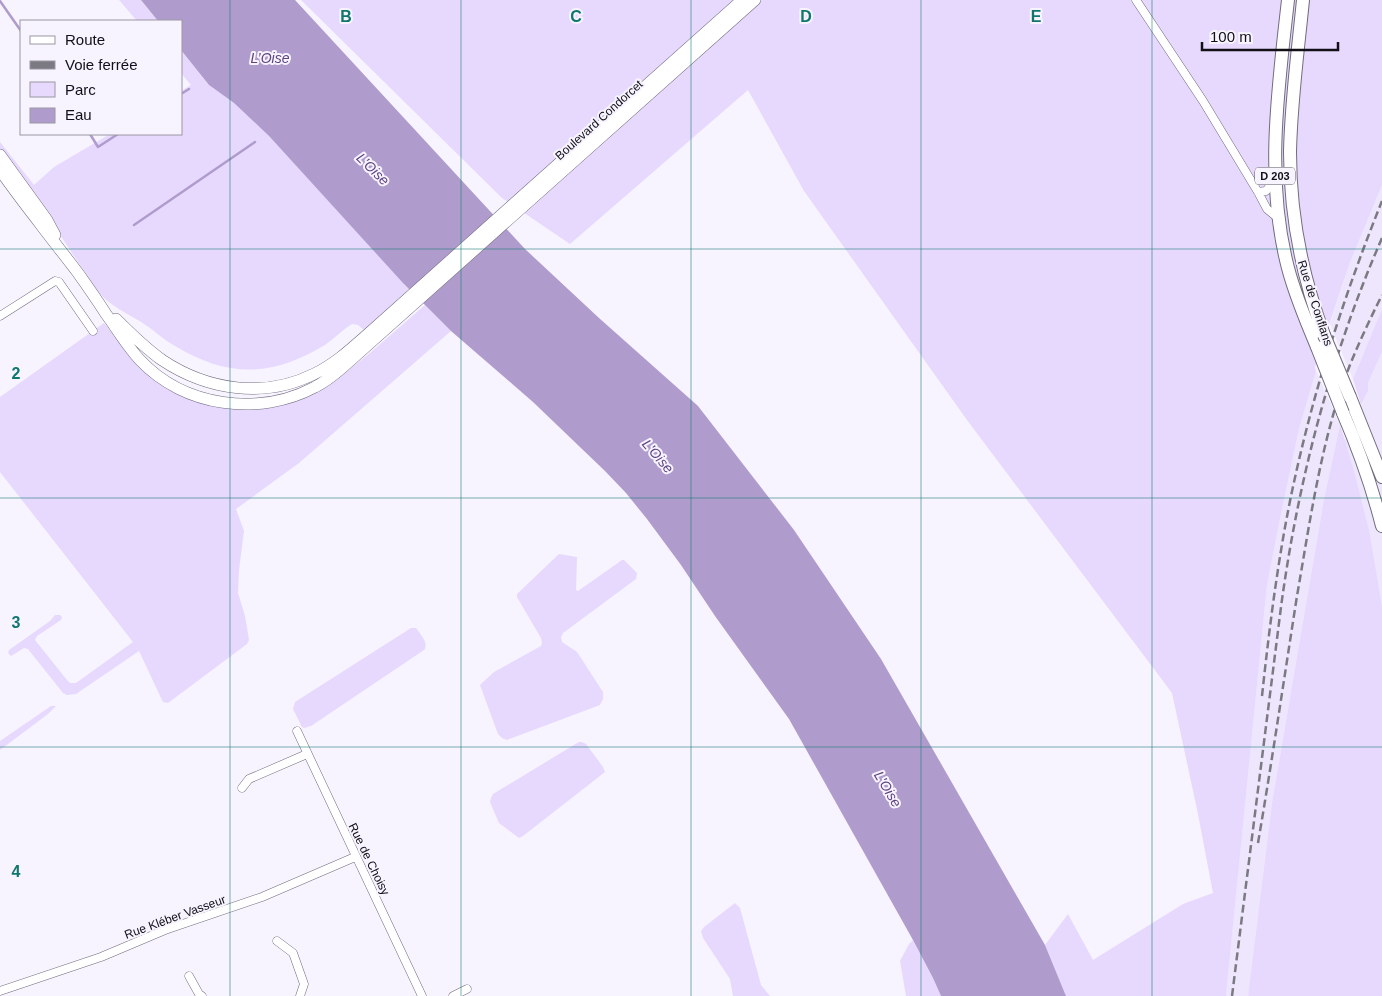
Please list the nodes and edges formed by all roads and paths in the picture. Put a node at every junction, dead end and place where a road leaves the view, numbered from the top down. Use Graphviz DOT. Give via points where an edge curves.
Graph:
graph roads {
  1 [pos="742,0"];
  2 [pos="755,0"];
  3 [pos="1136,0"];
  4 [pos="1288,0"];
  5 [pos="1304,0"];
  6 [pos="718,27"];
  7 [pos="0,155"];
  8 [pos="2,168"];
  9 [pos="1275,171"];
  10 [pos="1258,192"];
  11 [pos="1278,218"];
  12 [pos="97,300"];
  13 [pos="0,316"];
  14 [pos="93,331"];
  15 [pos="372,336"];
  16 [pos="1382,477"];
  17 [pos="1382,526"];
  18 [pos="297,731"];
  19 [pos="307,754"];
  20 [pos="242,788"];
  21 [pos="355,856"];
  22 [pos="277,941"];
  23 [pos="189,976"];
  24 [pos="467,989"];
  25 [pos="0,991"];
  26 [pos="202,996"];
  27 [pos="300,996"];
  28 [pos="422,996"];
  29 [pos="453,996"];
  1 -- 6 [label="main road, Boulevard Condorcet"];
  2 -- 6 [label="main road, Boulevard Condorcet"];
  3 -- 10 [label="street" via="1204,101"];
  4 -- 9 [label="main road, Rue de Conflans / D 203" via="1276,108"];
  5 -- 16 [label="main road, Rue de Conflans / D 203, bridge" via="1291,119 1295,226 1310,295"];
  6 -- 15 [label="main road, Boulevard Condorcet"];
  7 -- 8 [label="main road"];
  8 -- 12 [label="main road" via="47,220 71,264"];
  9 -- 10 [label="street" via="1268,189"];
  9 -- 11 [label="main road, Rue de Conflans / D 203"];
  10 -- 11 [label="street" via="1267,209"];
  11 -- 17 [label="main road, Rue de Conflans / D 203, bridge" via="1291,278 1368,478"];
  12 -- 15 [label="main road" via="162,360 202,380 235,388 274,388 304,379"];
  12 -- 15 [label="main road" via="133,352 159,376 199,397 230,403 268,402 315,387 343,367"];
  13 -- 14 [label="street" via="55,281 59,282"];
  18 -- 19 [label="street, Rue de Choisy"];
  19 -- 20 [label="street" via="249,779"];
  19 -- 21 [label="street, Rue de Choisy"];
  21 -- 25 [label="street, Rue Kléber Vasseur" via="262,897"];
  21 -- 28 [label="street, Rue de Choisy"];
  22 -- 27 [label="street" via="293,953 304,984"];
  23 -- 26 [label="street"];
  24 -- 29 [label="street"];
}
